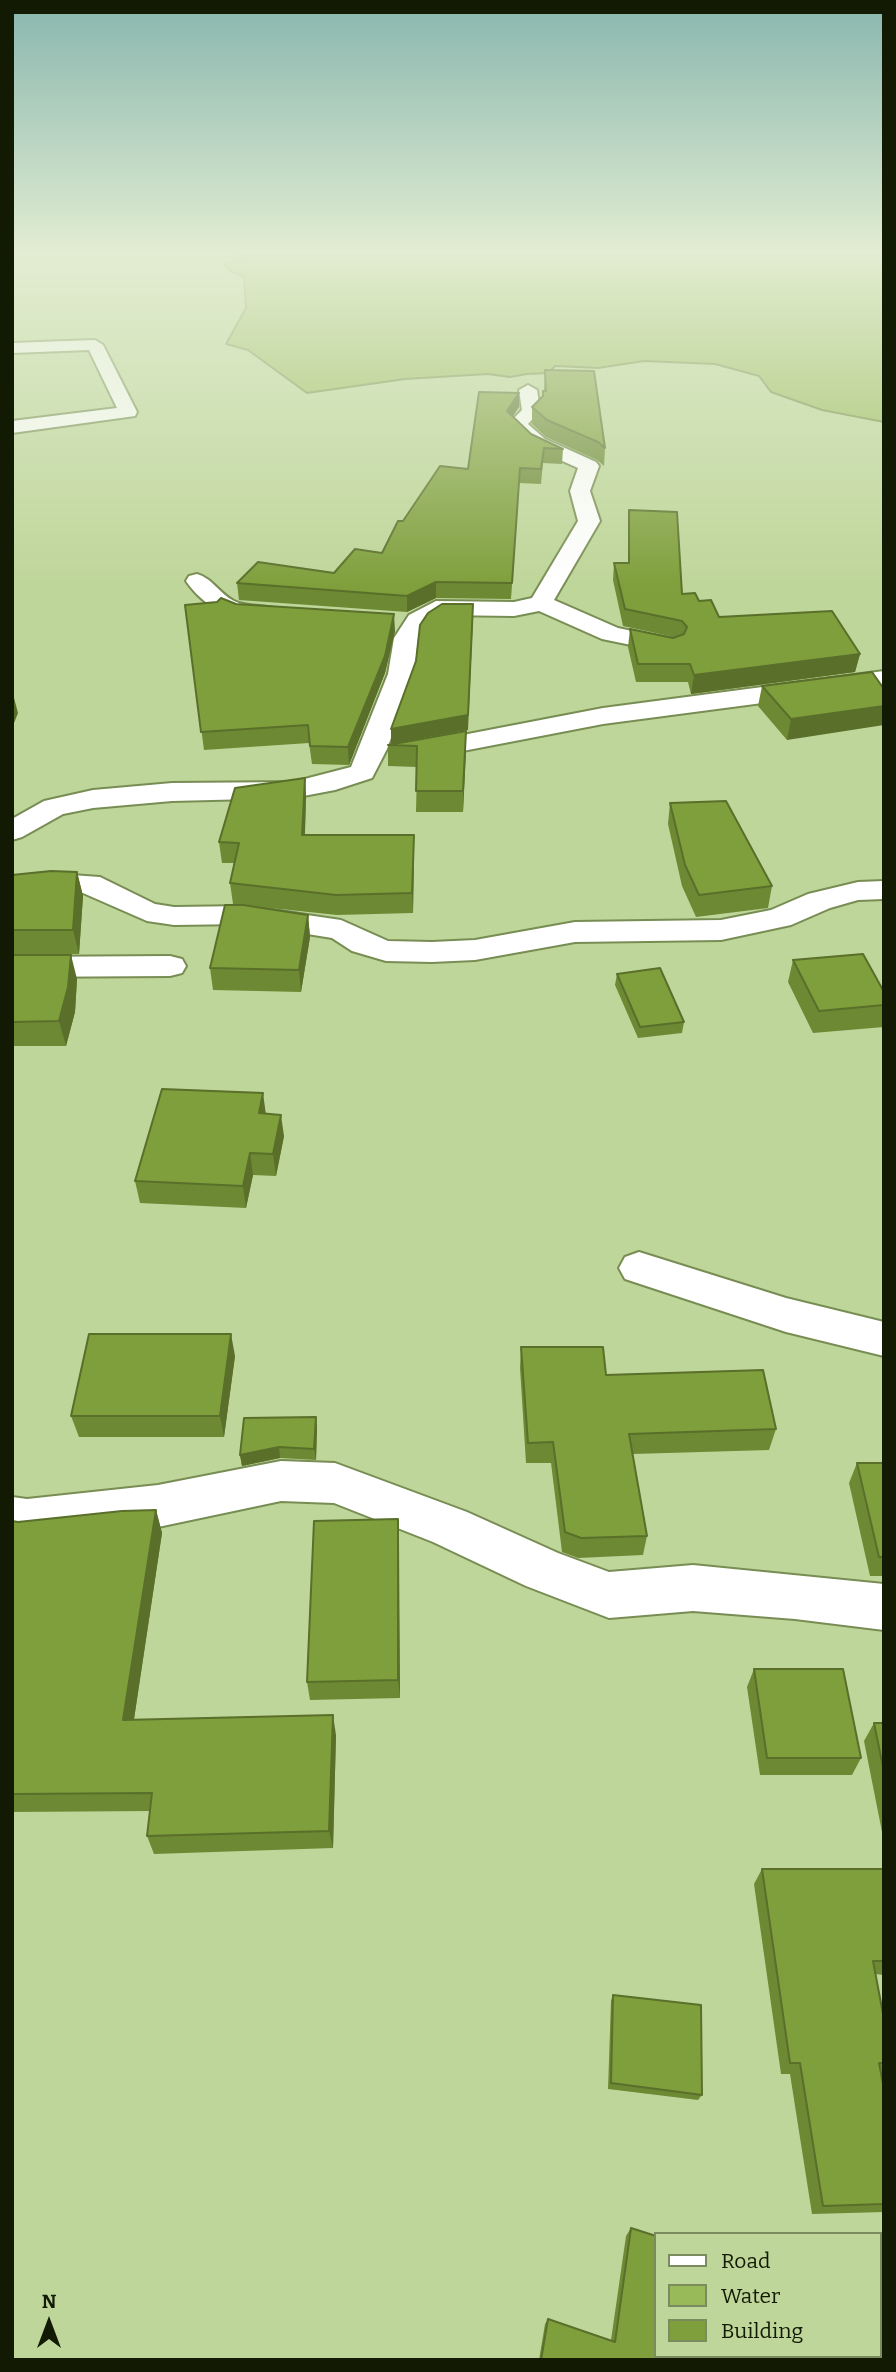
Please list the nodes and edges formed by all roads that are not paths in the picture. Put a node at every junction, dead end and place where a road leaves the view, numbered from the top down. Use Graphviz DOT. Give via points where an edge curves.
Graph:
graph roads {
  1 [pos="105,365"];
  2 [pos="528,390"];
  3 [pos="12,427"];
  4 [pos="197,581"];
  5 [pos="541,603"];
  6 [pos="287,614"];
  7 [pos="670,646"];
  8 [pos="884,679"];
  9 [pos="369,758"];
  10 [pos="12,831"];
  11 [pos="12,888"];
  12 [pos="884,890"];
  13 [pos="170,966"];
  14 [pos="12,967"];
  15 [pos="639,1268"];
  16 [pos="884,1339"];
  17 [pos="12,1518"];
  18 [pos="884,1607"];
  1 -- 3 [label="street" via="128,412"];
  2 -- 5 [label="street" via="531,411 517,424 538,443 589,466 580,491 589,521"];
  4 -- 6 [label="street" via="227,608"];
  5 -- 7 [label="street" via="611,634"];
  5 -- 9 [label="street" via="514,609 436,608 404,622 401,674"];
  8 -- 9 [label="street" via="603,716"];
  9 -- 10 [label="street" via="362,772 325,784 293,790 93,799 54,807"];
  11 -- 12 [label="street" via="89,884 147,912 246,915 341,930 386,951 432,952 475,950 575,932 721,930 780,918 858,891"];
  13 -- 14 [label="street"];
  15 -- 16 [label="street" via="786,1315"];
  17 -- 18 [label="street" via="158,1506 281,1481 335,1483 609,1595 693,1588"];
}
